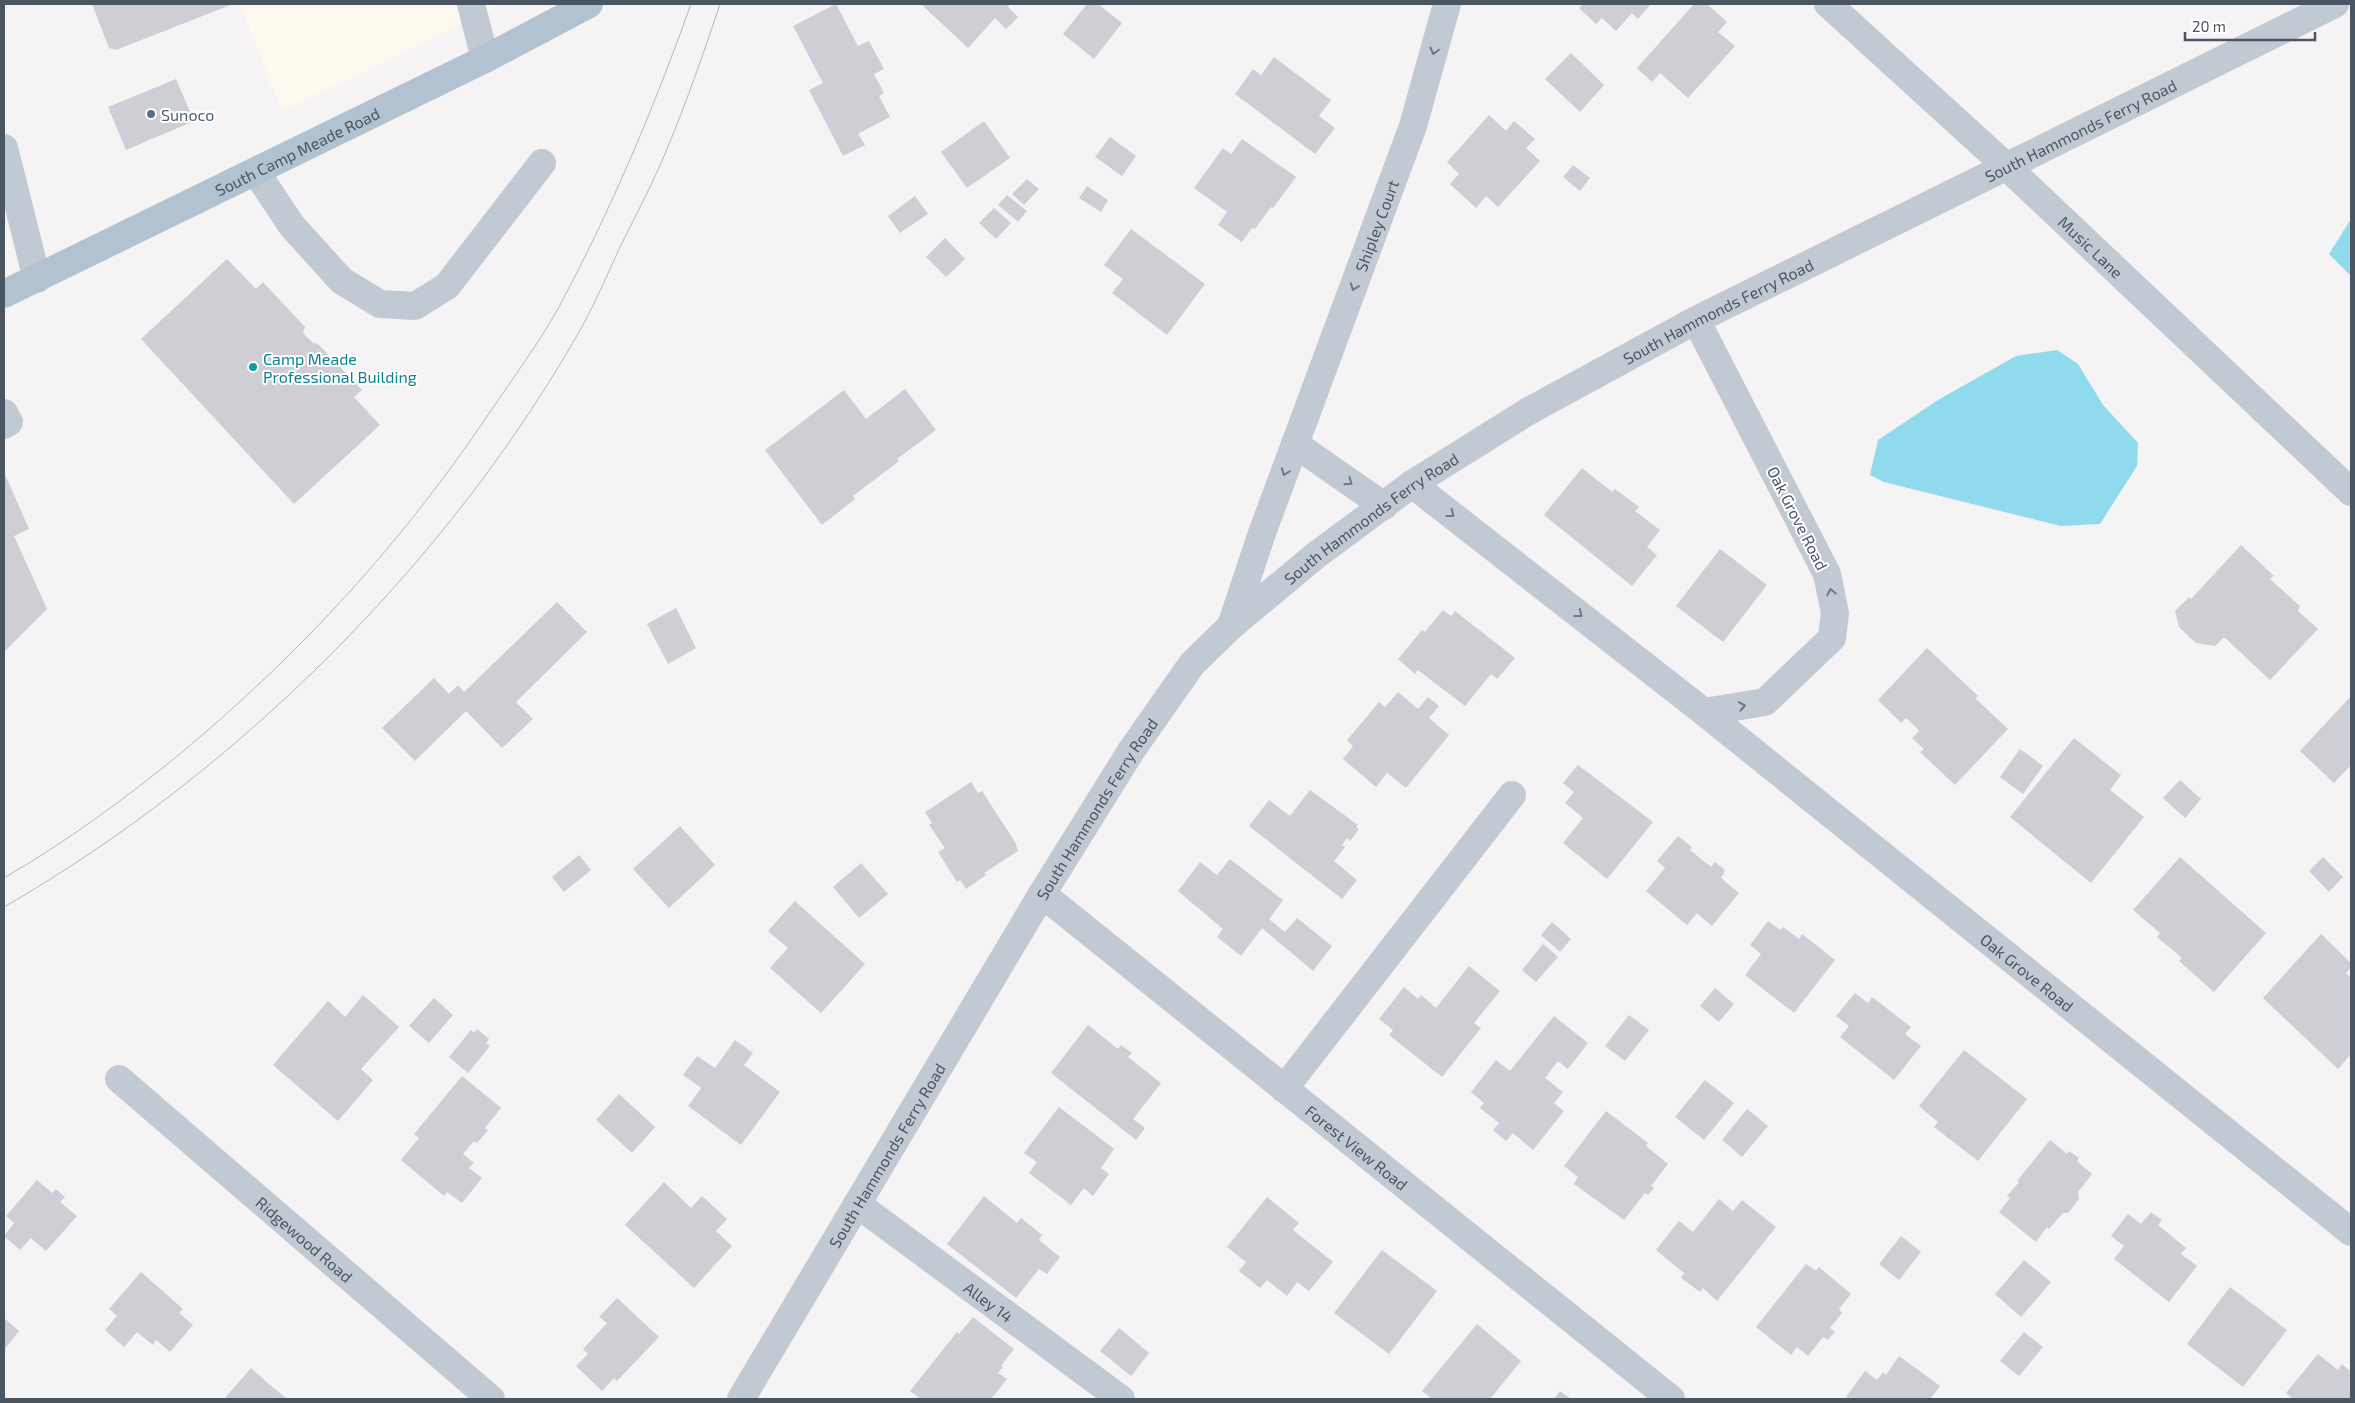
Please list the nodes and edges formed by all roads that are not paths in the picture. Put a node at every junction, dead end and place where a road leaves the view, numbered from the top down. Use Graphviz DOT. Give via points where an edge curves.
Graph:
graph roads {
  1 [pos="471,4"];
  2 [pos="589,4"];
  3 [pos="1447,4"];
  4 [pos="1828,4"];
  5 [pos="2335,4"];
  6 [pos="485,59"];
  7 [pos="5,161"];
  8 [pos="542,163"];
  9 [pos="2006,166"];
  10 [pos="256,172"];
  11 [pos="37,279"];
  12 [pos="4,294"];
  13 [pos="1696,320"];
  14 [pos="4,413"];
  15 [pos="4,425"];
  16 [pos="1295,444"];
  17 [pos="1412,484"];
  18 [pos="2351,492"];
  19 [pos="1384,506"];
  20 [pos="1231,626"];
  21 [pos="1704,712"];
  22 [pos="1512,795"];
  23 [pos="1042,894"];
  24 [pos="119,1079"];
  25 [pos="1284,1089"];
  26 [pos="857,1204"];
  27 [pos="2348,1224"];
  28 [pos="491,1399"];
  29 [pos="741,1399"];
  30 [pos="1121,1399"];
  31 [pos="1671,1399"];
  1 -- 6 [label="street"];
  2 -- 6 [label="main road, South Camp Meade Road"];
  3 -- 16 [label="street, Shipley Court, one-way" via="1414,126"];
  4 -- 9 [label="street, Music Lane"];
  5 -- 9 [label="street, South Hammonds Ferry Road"];
  6 -- 10 [label="main road, South Camp Meade Road"];
  7 -- 11 [label="street"];
  8 -- 10 [label="street" via="447,286 415,306 380,304 342,281 292,226"];
  9 -- 13 [label="street, South Hammonds Ferry Road"];
  9 -- 18 [label="street, Music Lane"];
  10 -- 11 [label="main road, South Camp Meade Road"];
  11 -- 12 [label="main road, South Camp Meade Road"];
  13 -- 17 [label="street, South Hammonds Ferry Road" via="1527,412"];
  21 -- 13 [label="street, Oak Grove Road, one-way" via="1765,702 1832,638 1835,613 1827,574"];
  14 -- 15 [label="street" via="9,422"];
  16 -- 19 [label="street, one-way"];
  16 -- 20 [label="street, Shipley Court, one-way"];
  17 -- 19 [label="street, South Hammonds Ferry Road"];
  17 -- 21 [label="street, Oak Grove Road, one-way"];
  19 -- 20 [label="street, South Hammonds Ferry Road" via="1314,556"];
  20 -- 23 [label="street, South Hammonds Ferry Road" via="1192,664 1131,751"];
  21 -- 27 [label="street, Oak Grove Road"];
  22 -- 25 [label="street"];
  23 -- 25 [label="street, Forest View Road"];
  23 -- 26 [label="street, South Hammonds Ferry Road"];
  24 -- 28 [label="street, Ridgewood Road"];
  25 -- 31 [label="street, Forest View Road"];
  26 -- 29 [label="street, South Hammonds Ferry Road"];
  26 -- 30 [label="street, Alley 14"];
}
